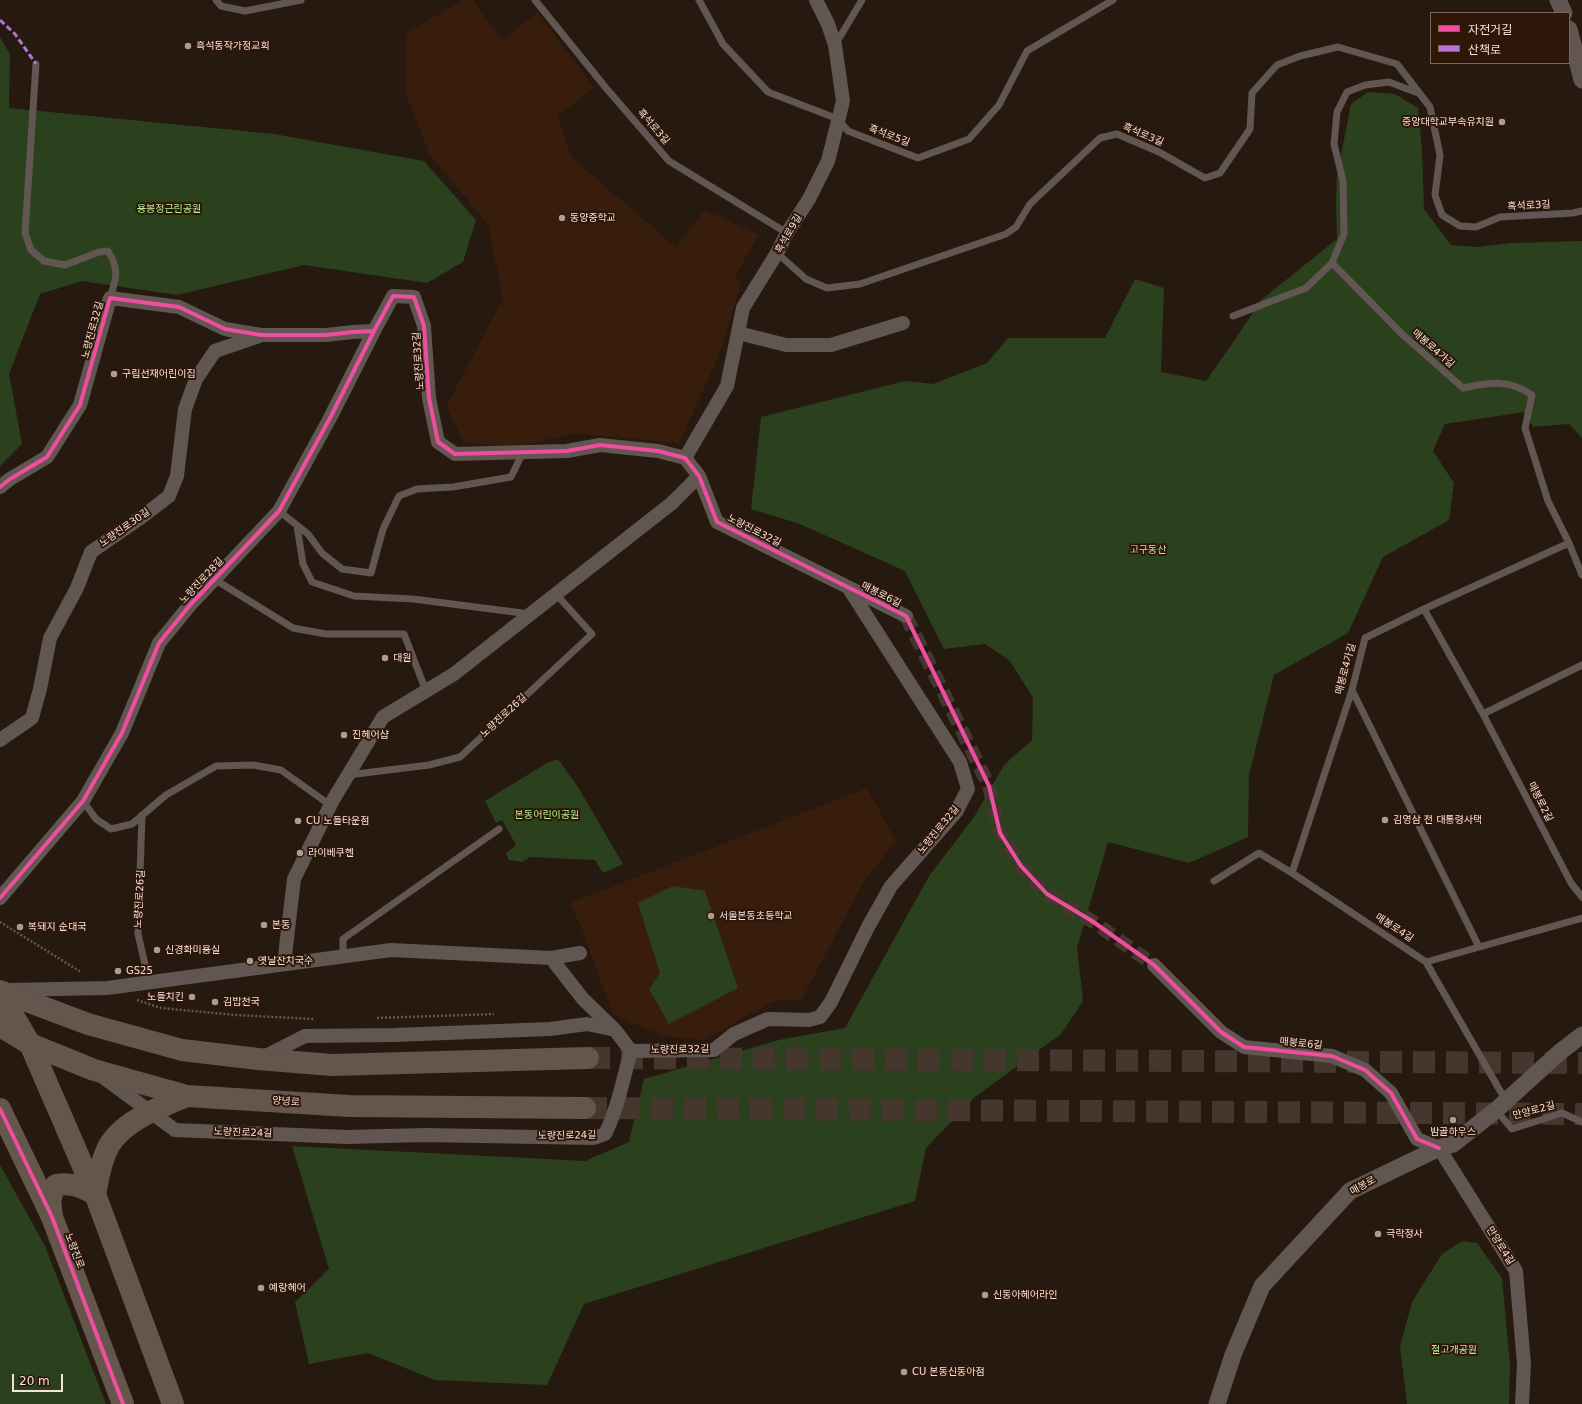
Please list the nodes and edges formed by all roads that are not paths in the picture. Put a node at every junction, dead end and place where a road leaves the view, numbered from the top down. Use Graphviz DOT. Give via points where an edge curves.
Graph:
graph roads {
  1 [pos="216,0"];
  2 [pos="301,0"];
  3 [pos="535,0"];
  4 [pos="699,0"];
  5 [pos="816,0"];
  6 [pos="862,0"];
  7 [pos="1113,0"];
  8 [pos="1558,0"];
  9 [pos="1564,12"];
  10 [pos="1570,33"];
  11 [pos="835,45"];
  12 [pos="36,64"];
  13 [pos="1582,80"];
  14 [pos="1418,93"];
  15 [pos="838,120"];
  16 [pos="1582,211"];
  17 [pos="787,232"];
  18 [pos="777,253"];
  19 [pos="1332,263"];
  20 [pos="110,298"];
  21 [pos="1233,316"];
  22 [pos="903,323"];
  23 [pos="374,331"];
  24 [pos="738,333"];
  25 [pos="261,336"];
  26 [pos="523,452"];
  27 [pos="685,458"];
  28 [pos="699,476"];
  29 [pos="0,487"];
  30 [pos="279,511"];
  31 [pos="297,526"];
  32 [pos="1569,543"];
  33 [pos="1582,575"];
  34 [pos="214,579"];
  35 [pos="848,587"];
  36 [pos="556,594"];
  37 [pos="1424,609"];
  38 [pos="530,614"];
  39 [pos="906,616"];
  40 [pos="1582,665"];
  41 [pos="1352,690"];
  42 [pos="426,691"];
  43 [pos="1483,714"];
  44 [pos="0,740"];
  45 [pos="348,775"];
  46 [pos="83,801"];
  47 [pos="330,805"];
  48 [pos="142,815"];
  49 [pos="499,829"];
  50 [pos="1292,873"];
  51 [pos="1214,881"];
  52 [pos="1582,897"];
  53 [pos="0,898"];
  54 [pos="1582,918"];
  55 [pos="1479,947"];
  56 [pos="580,953"];
  57 [pos="343,956"];
  58 [pos="551,958"];
  59 [pos="1426,962"];
  60 [pos="284,964"];
  61 [pos="1154,965"];
  62 [pos="149,982"];
  63 [pos="0,991"];
  64 [pos="0,1026"];
  65 [pos="615,1030"];
  66 [pos="1582,1035"];
  67 [pos="30,1044"];
  68 [pos="631,1051"];
  69 [pos="588,1058"];
  70 [pos="258,1060"];
  71 [pos="94,1070"];
  72 [pos="187,1096"];
  73 [pos="1501,1106"];
  74 [pos="585,1108"];
  75 [pos="0,1109"];
  76 [pos="150,1112"];
  77 [pos="1582,1122"];
  78 [pos="1439,1148"];
  79 [pos="95,1194"];
  80 [pos="52,1217"];
  81 [pos="123,1404"];
  82 [pos="173,1404"];
  83 [pos="1217,1404"];
  84 [pos="1522,1404"];
  1 -- 2 [label="lane" via="221,6 245,11"];
  3 -- 17 [label="lane, 흑석로3길" via="669,161"];
  4 -- 15 [label="lane, 흑석로5길" via="723,44 768,92"];
  5 -- 11 [label="street, 흑석로9길"];
  6 -- 11 [label="lane"];
  7 -- 15 [label="lane, 흑석로5길" via="1027,51 999,105 969,139 918,158 848,131"];
  8 -- 9 [label="street"];
  10 -- 13 [label="street"];
  11 -- 15 [label="street, 흑석로9길" via="842,101"];
  12 -- 20 [label="lane, 노량진로32길" via="25,233 31,250 44,261 65,265 99,252 108,252 114,261 117,275"];
  14 -- 16 [label="lane, 흑석로3길" via="1430,107 1440,155 1435,194 1442,215 1460,226 1476,227 1500,218"];
  14 -- 18 [label="lane, 흑석로3길" via="1397,64 1338,47 1300,56 1277,66 1252,93 1250,129 1220,173 1205,178 1159,152 1117,134 1100,138 1030,204 1016,227 1006,234 860,284 828,288 806,279"];
  14 -- 19 [label="lane" via="1389,82 1365,85 1347,92 1337,112 1334,144 1343,181 1344,234"];
  15 -- 17 [label="street, 흑석로9길" via="828,161 809,199"];
  17 -- 18 [label="street, 흑석로9길"];
  18 -- 24 [label="street, 흑석로9길" via="744,308"];
  19 -- 21 [label="lane" via="1306,288"];
  19 -- 32 [label="lane, 매봉로4가길" via="1403,336 1463,388 1478,384 1505,383 1532,395 1526,428 1548,501"];
  20 -- 25 [label="street, 노량진로32길" via="179,307 225,329"];
  20 -- 29 [label="street, 노량진로32길" via="80,405 47,458"];
  22 -- 24 [label="street" via="831,345 786,345"];
  23 -- 25 [label="street, 노량진로32길"];
  23 -- 26 [label="street, 노량진로32길" via="393,296 414,297 424,326 429,398 438,442 456,454"];
  23 -- 30 [label="street, 노량진로28길"];
  24 -- 27 [label="street, 흑석로9길" via="728,386"];
  25 -- 44 [label="street, 노량진로30길" via="215,351 196,379 185,409 176,476 169,496 91,552 77,588 50,638 32,718"];
  26 -- 27 [label="street, 노량진로32길" via="567,451 600,445 658,451"];
  26 -- 31 [label="lane" via="511,477 453,487 417,489 399,496 383,528 372,573 342,568 322,553 308,534"];
  27 -- 28 [label="street, 노량진로32길"];
  28 -- 35 [label="street, 노량진로32길" via="717,522"];
  28 -- 36 [label="street" via="672,503"];
  30 -- 31 [label="lane"];
  30 -- 34 [label="street, 노량진로28길"];
  31 -- 38 [label="lane" via="303,564 312,582 354,596 413,599"];
  32 -- 33 [label="lane, 매봉로4가길"];
  32 -- 37 [label="lane, 매봉로4가길"];
  34 -- 42 [label="lane, 노량진로28길" via="293,628 326,634 404,634"];
  34 -- 46 [label="street, 노량진로28길" via="159,643 122,733"];
  35 -- 39 [label="street, 매봉로6길"];
  35 -- 68 [label="street, 노량진로32길" via="960,762 968,789 956,812 891,886 831,1002 820,1017 809,1020 768,1019 734,1034 714,1050"];
  36 -- 38 [label="street"];
  36 -- 45 [label="lane, 노량진로26길" via="592,634 460,757 429,765"];
  37 -- 41 [label="lane, 매봉로4가길" via="1365,638"];
  37 -- 43 [label="lane, 매봉로2길"];
  38 -- 42 [label="street" via="454,674"];
  40 -- 43 [label="lane"];
  41 -- 50 [label="lane, 매봉로4가길"];
  41 -- 55 [label="lane"];
  42 -- 45 [label="street" via="383,717"];
  43 -- 52 [label="lane, 매봉로2길" via="1571,883"];
  45 -- 47 [label="street"];
  46 -- 48 [label="lane" via="96,819 111,829 132,824"];
  46 -- 53 [label="street, 노량진로28길"];
  47 -- 48 [label="lane" via="282,770 254,765 216,766 166,795"];
  47 -- 60 [label="street" via="294,880"];
  48 -- 62 [label="lane, 노량진로26길" via="138,934"];
  49 -- 57 [label="lane" via="343,939"];
  50 -- 51 [label="lane, 매봉로4길" via="1259,853"];
  50 -- 59 [label="lane, 매봉로4길"];
  54 -- 55 [label="lane"];
  55 -- 59 [label="lane"];
  56 -- 58 [label="street"];
  57 -- 58 [label="street" via="391,950"];
  57 -- 60 [label="street"];
  58 -- 65 [label="street" via="583,999"];
  59 -- 73 [label="lane, 매봉로4길"];
  60 -- 62 [label="street"];
  61 -- 78 [label="street, 매봉로6길" via="1222,1032 1244,1047 1332,1056 1365,1070 1391,1093 1417,1139"];
  62 -- 63 [label="street" via="107,988"];
  63 -- 67 [label="main road"];
  63 -- 70 [label="main road" via="88,1024 182,1050"];
  64 -- 67 [label="main road, 양녕로"];
  65 -- 68 [label="street"];
  65 -- 70 [label="street" via="587,1024 550,1030 304,1036"];
  66 -- 73 [label="street, 매봉로"];
  67 -- 71 [label="main road, 양녕로"];
  67 -- 79 [label="main road"];
  68 -- 76 [label="street, 노량진로24길" via="617,1106 609,1126 605,1134 594,1138 425,1134 347,1136 175,1130"];
  69 -- 70 [label="main road" via="332,1064"];
  71 -- 72 [label="main road, 양녕로"];
  71 -- 76 [label="street, 노량진로24길"];
  72 -- 74 [label="main road, 양녕로" via="349,1106"];
  72 -- 76 [label="main road"];
  73 -- 77 [label="lane, 만양로2길" via="1512,1128 1562,1113"];
  73 -- 78 [label="street, 매봉로" via="1453,1144"];
  75 -- 80 [label="main road, 노량진로"];
  76 -- 79 [label="main road" via="116,1137 106,1152"];
  78 -- 83 [label="street, 매봉로" via="1350,1191 1262,1286 1233,1355"];
  78 -- 84 [label="street, 만양로4길" via="1516,1271 1524,1364"];
  79 -- 80 [label="main road" via="78,1185 56,1185 51,1192"];
  79 -- 82 [label="main road"];
  80 -- 81 [label="main road, 노량진로"];
}
